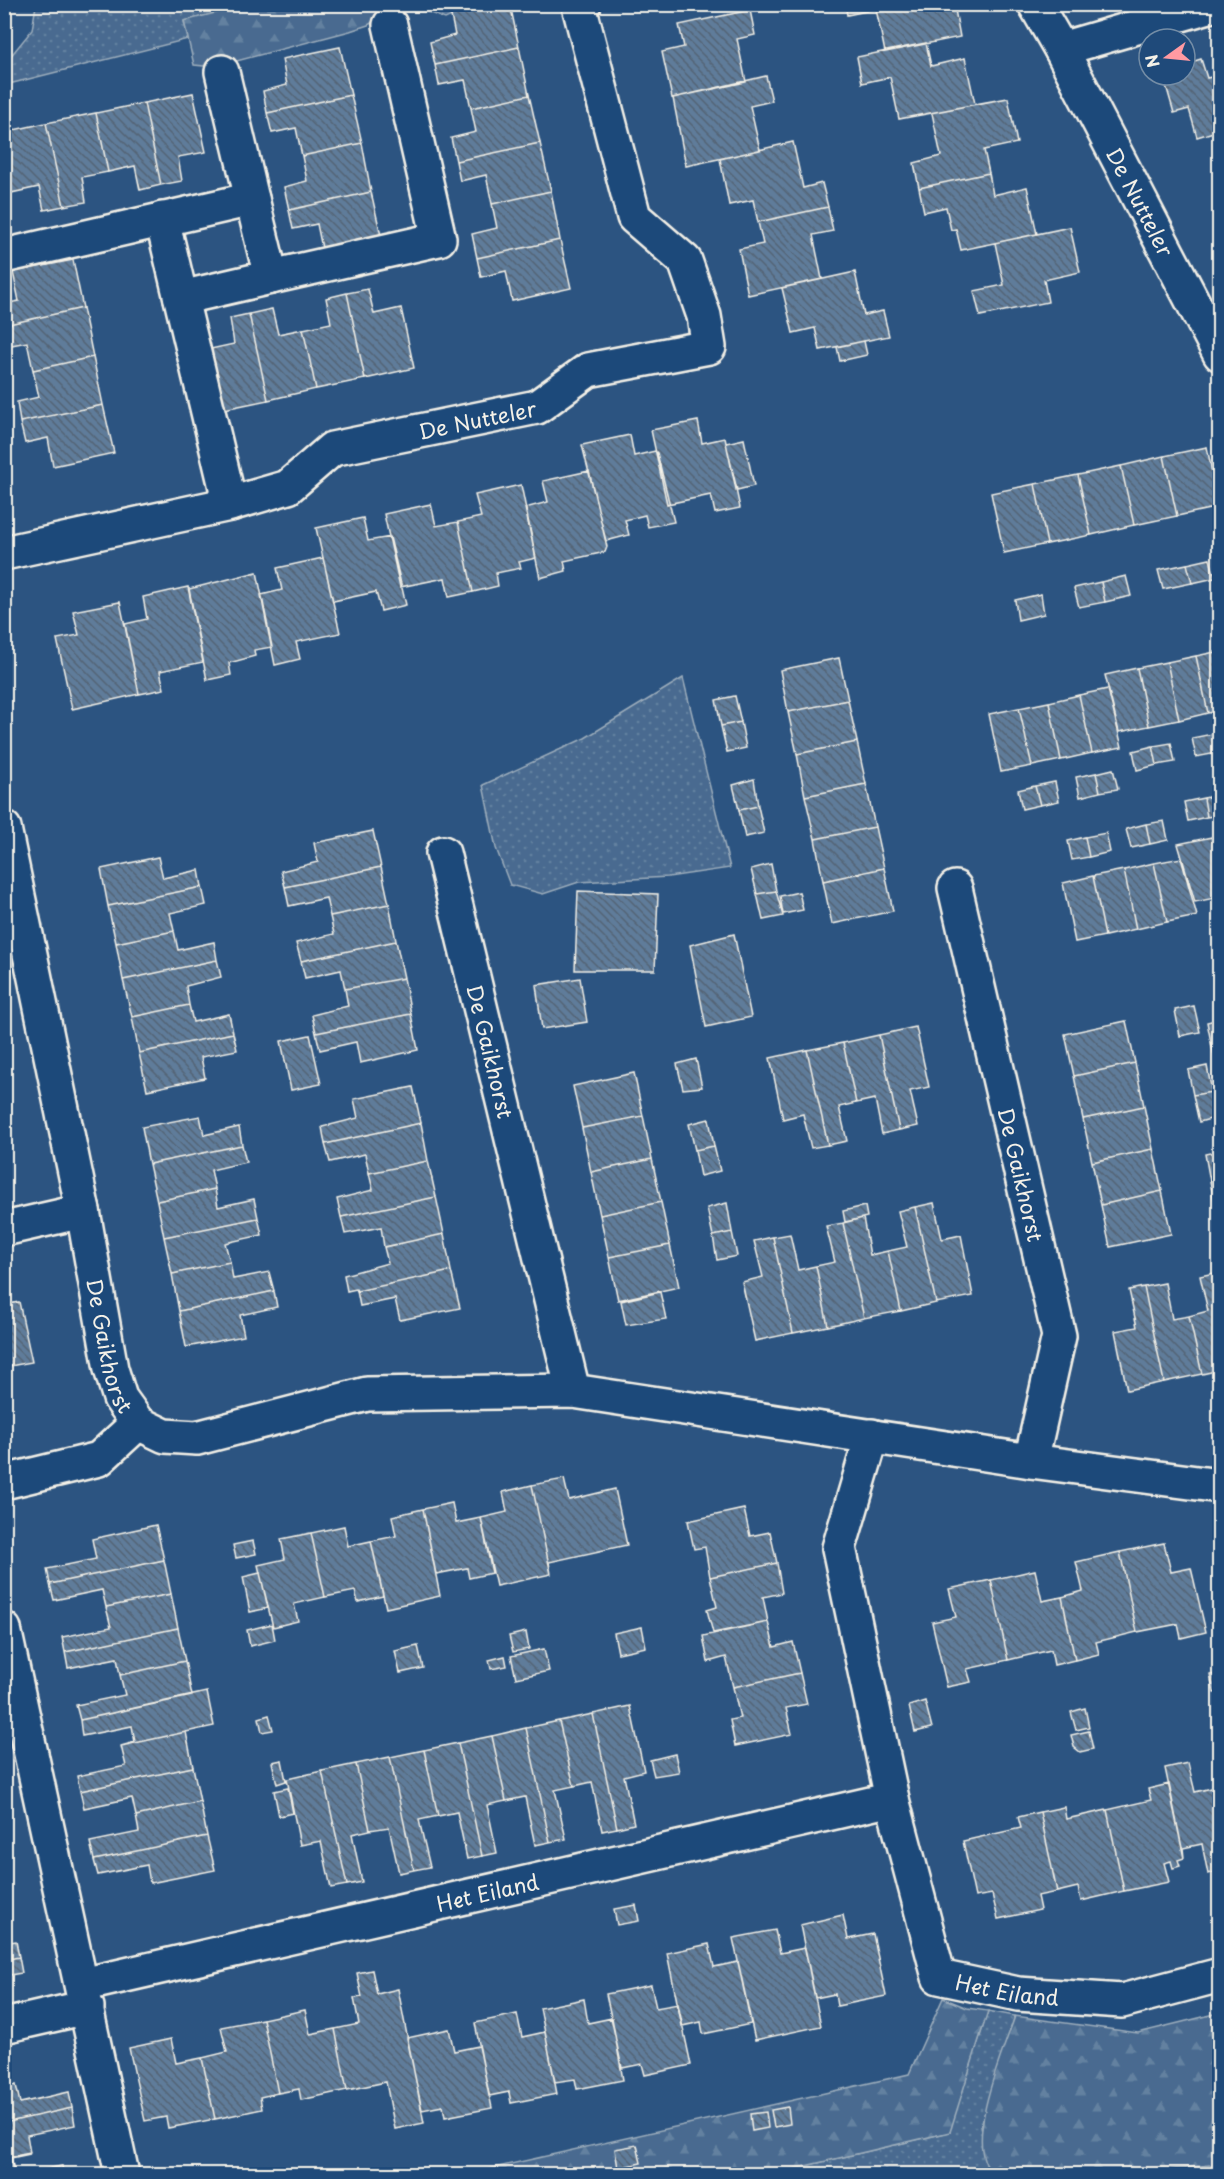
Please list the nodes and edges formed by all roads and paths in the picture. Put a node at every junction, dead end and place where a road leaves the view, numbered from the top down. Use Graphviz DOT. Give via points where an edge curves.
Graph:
graph roads {
  1 [pos="584,4"];
  2 [pos="1035,4"];
  3 [pos="1216,4"];
  4 [pos="390,25"];
  5 [pos="1061,49"];
  6 [pos="222,72"];
  7 [pos="252,200"];
  8 [pos="162,219"];
  9 [pos="4,256"];
  10 [pos="271,277"];
  11 [pos="181,298"];
  12 [pos="1220,354"];
  13 [pos="230,504"];
  14 [pos="4,553"];
  15 [pos="4,828"];
  16 [pos="443,853"];
  17 [pos="955,888"];
  18 [pos="83,1211"];
  19 [pos="4,1229"];
  20 [pos="573,1391"];
  21 [pos="138,1423"];
  22 [pos="872,1436"];
  23 [pos="1031,1461"];
  24 [pos="4,1482"];
  25 [pos="1220,1486"];
  26 [pos="4,1629"];
  27 [pos="892,1799"];
  28 [pos="1220,1975"];
  29 [pos="85,1996"];
  30 [pos="4,2026"];
  31 [pos="122,2175"];
  1 -- 13 [label="street, De Nutteler" via="579,6 634,217 685,261 704,315 709,347 588,370 537,407 332,449 288,487"];
  2 -- 5 [label="street, De Nutteler"];
  3 -- 5 [label="street"];
  4 -- 10 [label="street" via="439,238"];
  5 -- 12 [label="street, De Nutteler"];
  6 -- 7 [label="street"];
  7 -- 8 [label="street"];
  7 -- 10 [label="street"];
  8 -- 9 [label="street"];
  8 -- 11 [label="street"];
  10 -- 11 [label="street"];
  11 -- 13 [label="street"];
  13 -- 14 [label="street, De Nutteler"];
  15 -- 18 [label="street, De Gaikhorst"];
  16 -- 20 [label="street, De Gaikhorst"];
  17 -- 23 [label="street, De Gaikhorst" via="1059,1336"];
  18 -- 19 [label="street"];
  18 -- 21 [label="street, De Gaikhorst" via="111,1370 120,1398"];
  20 -- 21 [label="street, De Gaikhorst" via="366,1394 197,1438 165,1436"];
  20 -- 22 [label="street, De Gaikhorst"];
  21 -- 24 [label="street" via="99,1459"];
  22 -- 23 [label="street, De Gaikhorst"];
  22 -- 27 [label="street, Het Eiland" via="839,1548"];
  23 -- 25 [label="street, De Gaikhorst"];
  26 -- 29 [label="street"];
  27 -- 28 [label="street, Het Eiland" via="939,1977 1018,1994 1122,2001"];
  27 -- 29 [label="street, Het Eiland"];
  29 -- 30 [label="street, Het Eiland"];
  29 -- 31 [label="street"];
}
